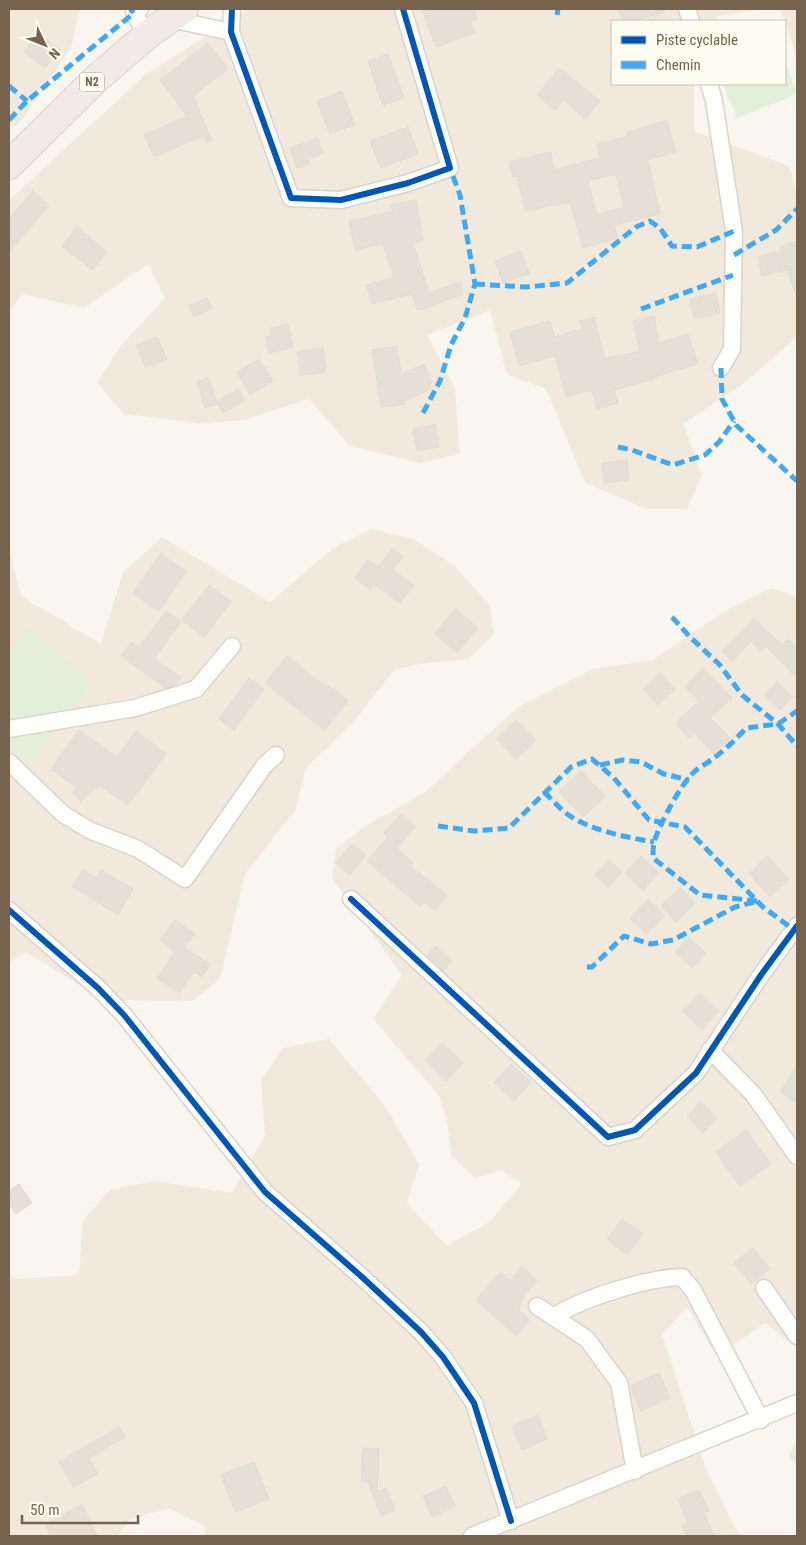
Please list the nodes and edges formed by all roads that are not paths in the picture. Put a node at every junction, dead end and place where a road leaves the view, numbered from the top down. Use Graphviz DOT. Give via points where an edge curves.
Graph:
graph roads {
  1 [pos="140,9"];
  2 [pos="232,9"];
  3 [pos="404,9"];
  4 [pos="177,14"];
  5 [pos="231,32"];
  6 [pos="147,35"];
  7 [pos="709,85"];
  8 [pos="9,165"];
  9 [pos="721,368"];
  10 [pos="232,646"];
  11 [pos="9,729"];
  12 [pos="276,756"];
  13 [pos="9,762"];
  14 [pos="351,899"];
  15 [pos="9,910"];
  16 [pos="797,926"];
  17 [pos="710,1050"];
  18 [pos="797,1156"];
  19 [pos="764,1288"];
  20 [pos="537,1306"];
  21 [pos="553,1317"];
  22 [pos="797,1336"];
  23 [pos="797,1403"];
  24 [pos="761,1420"];
  25 [pos="635,1471"];
  26 [pos="511,1521"];
  27 [pos="472,1536"];
  1 -- 6 [label="street" via="134,12"];
  2 -- 5 [label="street"];
  3 -- 5 [label="street" via="450,168 408,183 340,200 291,198"];
  4 -- 5 [label="street"];
  4 -- 6 [label="highway, N2"];
  6 -- 8 [label="highway, N2" via="95,80"];
  7 -- 9 [label="street" via="734,231 732,349"];
  10 -- 11 [label="street" via="196,689 136,708"];
  12 -- 13 [label="street" via="264,766 185,879 138,850 89,830 63,814"];
  14 -- 17 [label="street" via="608,1137 635,1130 696,1073"];
  15 -- 26 [label="street" via="124,1015 265,1192 421,1332 443,1357 474,1403"];
  16 -- 17 [label="street"];
  17 -- 18 [label="street" via="753,1094"];
  19 -- 22 [label="street"];
  20 -- 21 [label="street"];
  21 -- 24 [label="street" via="570,1306 662,1278 682,1277 693,1290"];
  21 -- 25 [label="street" via="587,1339 619,1383"];
  23 -- 24 [label="street"];
  24 -- 25 [label="street"];
  25 -- 26 [label="street"];
  26 -- 27 [label="street"];
}
